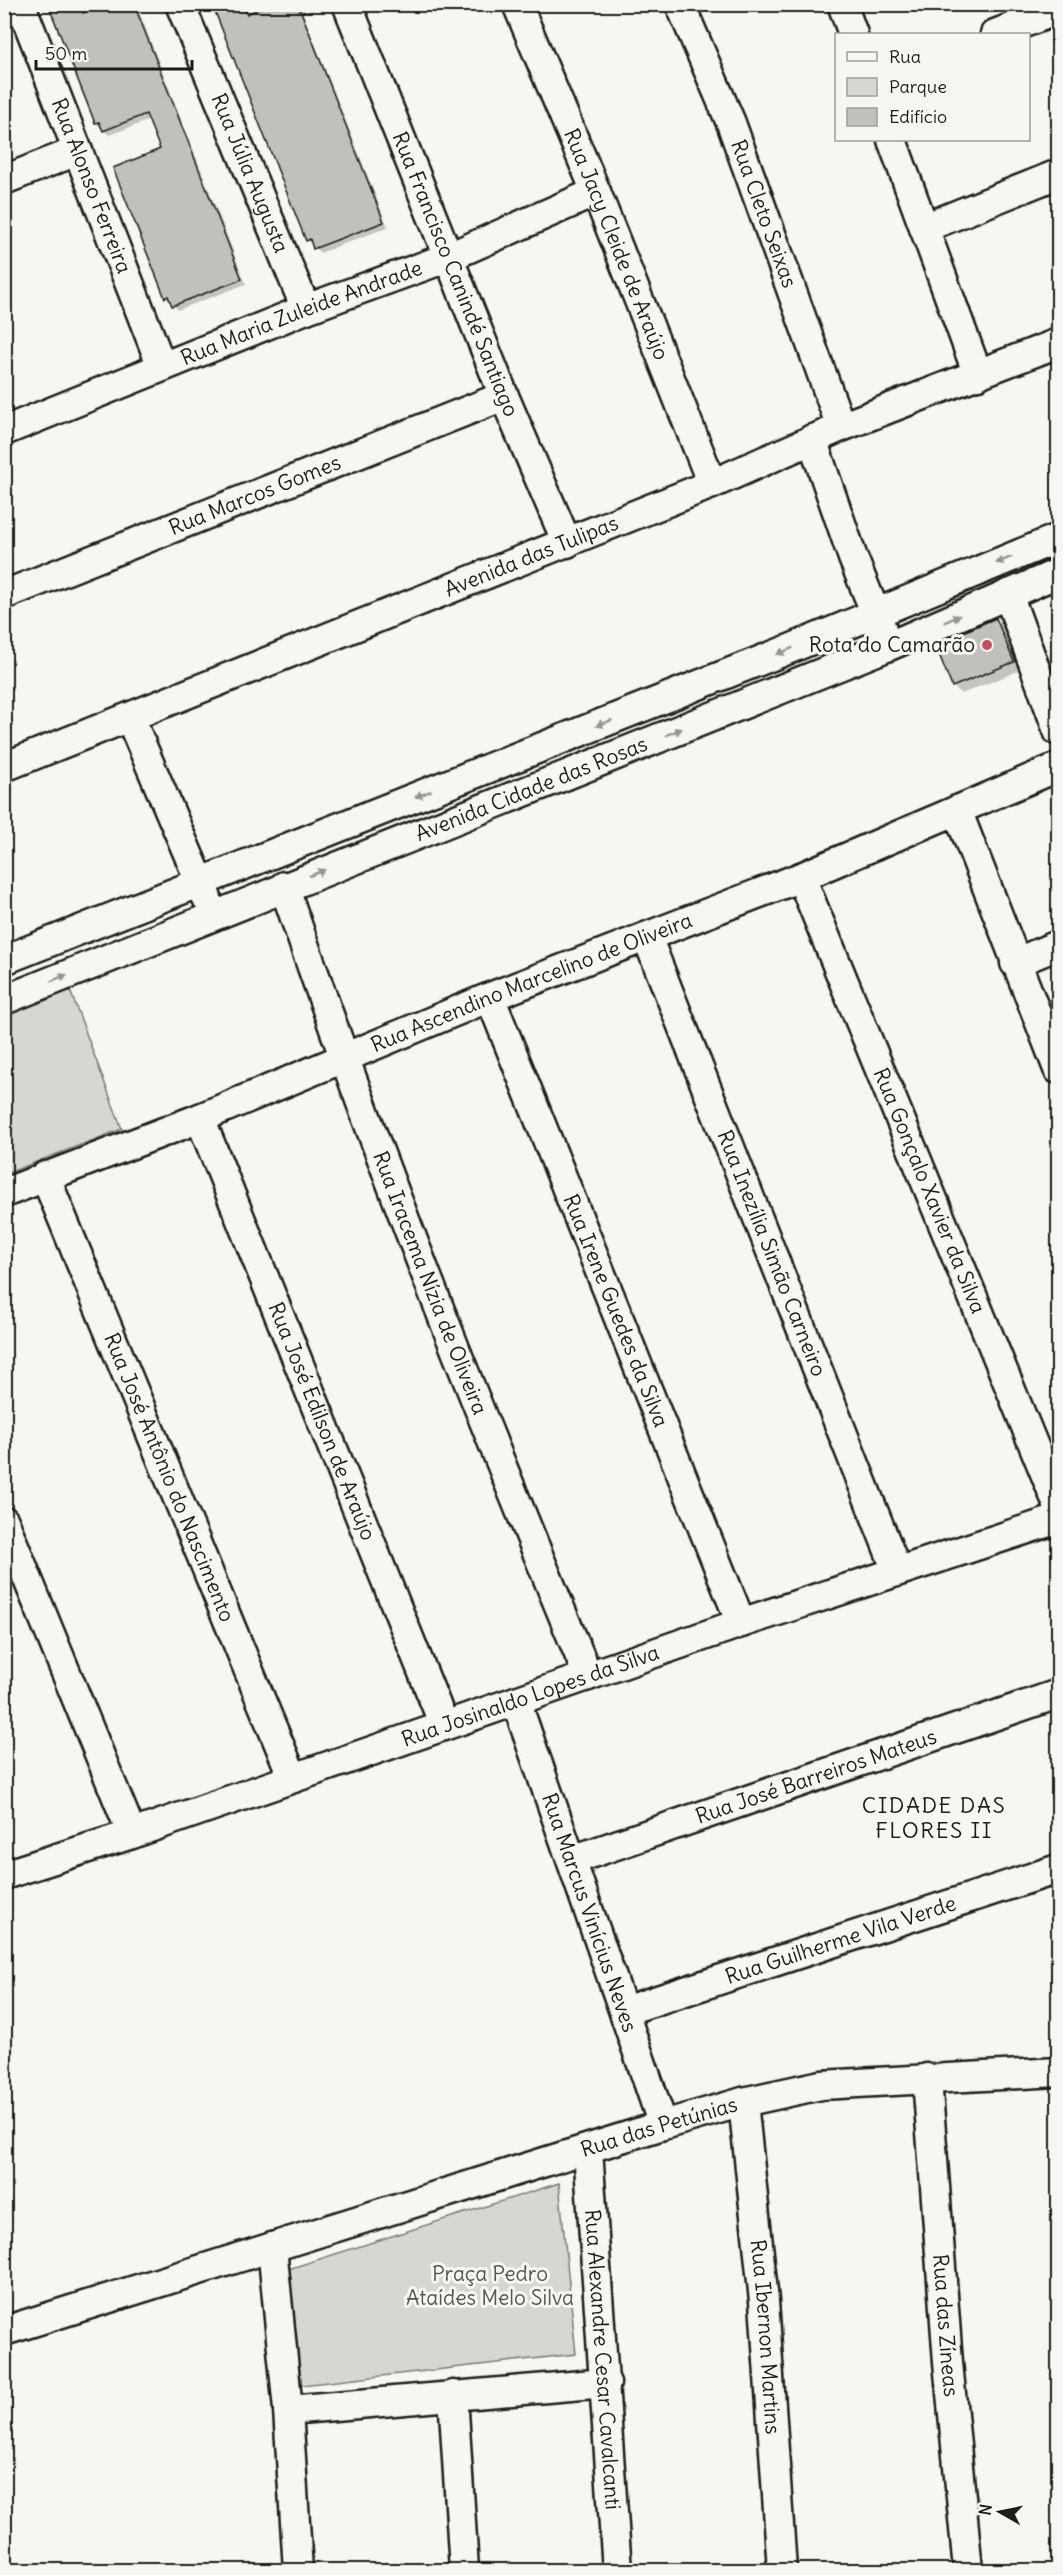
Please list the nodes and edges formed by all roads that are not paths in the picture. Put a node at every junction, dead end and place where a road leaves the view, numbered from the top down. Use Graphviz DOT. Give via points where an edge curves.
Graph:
graph roads {
  1 [pos="21,4"];
  2 [pos="180,4"];
  3 [pos="347,4"];
  4 [pos="517,4"];
  5 [pos="680,4"];
  6 [pos="842,4"];
  7 [pos="1059,10"];
  8 [pos="4,11"];
  9 [pos="853,33"];
  10 [pos="998,33"];
  11 [pos="892,141"];
  12 [pos="77,151"];
  13 [pos="1059,174"];
  14 [pos="4,180"];
  15 [pos="596,192"];
  16 [pos="924,228"];
  17 [pos="448,256"];
  18 [pos="306,309"];
  19 [pos="1059,343"];
  20 [pos="162,367"];
  21 [pos="978,375"];
  22 [pos="504,396"];
  23 [pos="841,427"];
  24 [pos="4,431"];
  25 [pos="812,439"];
  26 [pos="712,484"];
  27 [pos="1059,538"];
  28 [pos="567,543"];
  29 [pos="1059,573"];
  30 [pos="1008,594"];
  31 [pos="4,595"];
  32 [pos="875,612"];
  33 [pos="889,646"];
  34 [pos="130,718"];
  35 [pos="1059,731"];
  36 [pos="5,766"];
  37 [pos="1059,767"];
  38 [pos="957,810"];
  39 [pos="801,877"];
  40 [pos="201,881"];
  41 [pos="284,886"];
  42 [pos="213,916"];
  43 [pos="647,937"];
  44 [pos="1059,945"];
  45 [pos="4,960"];
  46 [pos="1015,963"];
  47 [pos="490,997"];
  48 [pos="4,1000"];
  49 [pos="343,1058"];
  50 [pos="1059,1069"];
  51 [pos="200,1118"];
  52 [pos="45,1176"];
  53 [pos="4,1193"];
  54 [pos="1059,1505"];
  55 [pos="1059,1519"];
  56 [pos="4,1521"];
  57 [pos="897,1571"];
  58 [pos="741,1623"];
  59 [pos="588,1676"];
  60 [pos="1059,1694"];
  61 [pos="516,1701"];
  62 [pos="444,1725"];
  63 [pos="293,1778"];
  64 [pos="132,1833"];
  65 [pos="572,1860"];
  66 [pos="1059,1869"];
  67 [pos="4,1875"];
  68 [pos="624,2011"];
  69 [pos="1059,2072"];
  70 [pos="927,2078"];
  71 [pos="742,2102"];
  72 [pos="663,2125"];
  73 [pos="588,2150"];
  74 [pos="272,2247"];
  75 [pos="4,2331"];
  76 [pos="606,2383"];
  77 [pos="453,2394"];
  78 [pos="288,2410"];
  79 [pos="298,2571"];
  80 [pos="464,2571"];
  81 [pos="617,2571"];
  82 [pos="782,2571"];
  83 [pos="968,2571"];
  1 -- 8 [label="street"];
  1 -- 12 [label="street, Rua Alonso Ferreira"];
  2 -- 18 [label="street, Rua Júlia Augusta"];
  3 -- 17 [label="street, Rua Francisco Canindé Santiago"];
  4 -- 15 [label="street, Rua Jacy Cleide de Araújo"];
  5 -- 23 [label="street, Rua Cleto Seixas" via="731,123"];
  6 -- 9 [label="street"];
  7 -- 10 [label="street"];
  11 -- 16 [label="street"];
  12 -- 14 [label="street"];
  12 -- 20 [label="street, Rua Alonso Ferreira"];
  13 -- 16 [label="street"];
  15 -- 17 [label="street, Rua Maria Zuleide Andrade"];
  15 -- 26 [label="street, Rua Jacy Cleide de Araújo"];
  16 -- 21 [label="street"];
  17 -- 18 [label="street, Rua Maria Zuleide Andrade"];
  17 -- 22 [label="street, Rua Francisco Canindé Santiago"];
  18 -- 20 [label="street, Rua Maria Zuleide Andrade"];
  19 -- 21 [label="street, Avenida das Tulipas"];
  20 -- 24 [label="street, Rua Maria Zuleide Andrade"];
  21 -- 23 [label="street, Avenida das Tulipas"];
  22 -- 28 [label="street, Rua Francisco Canindé Santiago"];
  22 -- 31 [label="street, Rua Marcos Gomes"];
  23 -- 25 [label="street, Avenida das Tulipas"];
  25 -- 26 [label="street, Avenida das Tulipas"];
  25 -- 32 [label="street"];
  26 -- 28 [label="street, Avenida das Tulipas"];
  27 -- 32 [label="street, Avenida Cidade das Rosas, one-way"];
  28 -- 34 [label="street, Avenida das Tulipas"];
  29 -- 30 [label="street, Avenida Cidade das Rosas"];
  33 -- 30 [label="street, Avenida Cidade das Rosas, one-way"];
  30 -- 35 [label="street"];
  32 -- 33 [label="street"];
  32 -- 40 [label="street, Avenida Cidade das Rosas, one-way"];
  41 -- 33 [label="street, Avenida Cidade das Rosas, one-way"];
  34 -- 36 [label="street, Avenida das Tulipas"];
  34 -- 40 [label="street"];
  37 -- 38 [label="street, Rua Ascendino Marcelino de Oliveira"];
  38 -- 39 [label="street, Rua Ascendino Marcelino de Oliveira"];
  38 -- 46 [label="street"];
  39 -- 43 [label="street, Rua Ascendino Marcelino de Oliveira"];
  39 -- 54 [label="street, Rua Gonçalo Xavier da Silva"];
  40 -- 42 [label="street"];
  40 -- 45 [label="street, Avenida Cidade das Rosas"];
  41 -- 42 [label="street, Avenida Cidade das Rosas"];
  41 -- 49 [label="street, Rua Iracema Nízia de Oliveira"];
  48 -- 42 [label="street, Avenida Cidade das Rosas, one-way"];
  43 -- 47 [label="street, Rua Ascendino Marcelino de Oliveira"];
  43 -- 57 [label="street, Rua Inezília Simão Carneiro"];
  44 -- 46 [label="street"];
  46 -- 50 [label="street"];
  47 -- 49 [label="street, Rua Ascendino Marcelino de Oliveira"];
  47 -- 58 [label="street, Rua Irene Guedes da Silva"];
  49 -- 51 [label="street, Rua Ascendino Marcelino de Oliveira"];
  49 -- 59 [label="street, Rua Iracema Nízia de Oliveira" via="494,1448"];
  51 -- 52 [label="street, Rua Ascendino Marcelino de Oliveira"];
  51 -- 62 [label="street, Rua José Edilson de Araújo"];
  52 -- 53 [label="street, Rua Ascendino Marcelino de Oliveira"];
  52 -- 63 [label="street, Rua José Antônio do Nascimento"];
  55 -- 57 [label="street, Rua Josinaldo Lopes da Silva"];
  56 -- 64 [label="street"];
  57 -- 58 [label="street, Rua Josinaldo Lopes da Silva"];
  58 -- 59 [label="street, Rua Josinaldo Lopes da Silva"];
  59 -- 61 [label="street, Rua Josinaldo Lopes da Silva"];
  60 -- 65 [label="street, Rua José Barreiros Mateus"];
  61 -- 62 [label="street, Rua Josinaldo Lopes da Silva"];
  61 -- 65 [label="street, Rua Marcus Vinícius Neves"];
  62 -- 63 [label="street, Rua Josinaldo Lopes da Silva"];
  63 -- 64 [label="street, Rua Josinaldo Lopes da Silva"];
  64 -- 67 [label="street, Rua Josinaldo Lopes da Silva"];
  65 -- 68 [label="street, Rua Marcus Vinícius Neves"];
  66 -- 68 [label="street, Rua Guilherme Vila Verde"];
  68 -- 72 [label="street, Rua Marcus Vinícius Neves"];
  69 -- 70 [label="street, Rua das Petúnias"];
  70 -- 71 [label="street, Rua das Petúnias" via="821,2085"];
  70 -- 83 [label="street, Rua das Zíneas"];
  71 -- 72 [label="street, Rua das Petúnias"];
  71 -- 82 [label="street, Rua Ibernon Martins" via="764,2301"];
  72 -- 73 [label="street, Rua das Petúnias"];
  73 -- 74 [label="street, Rua das Petúnias"];
  73 -- 76 [label="street, Rua Alexandre Cesar Cavalcanti"];
  74 -- 75 [label="street, Rua das Petúnias"];
  74 -- 78 [label="street"];
  76 -- 77 [label="street"];
  76 -- 81 [label="street, Rua Alexandre Cesar Cavalcanti"];
  77 -- 78 [label="street"];
  77 -- 80 [label="street"];
  78 -- 79 [label="street"];
}
